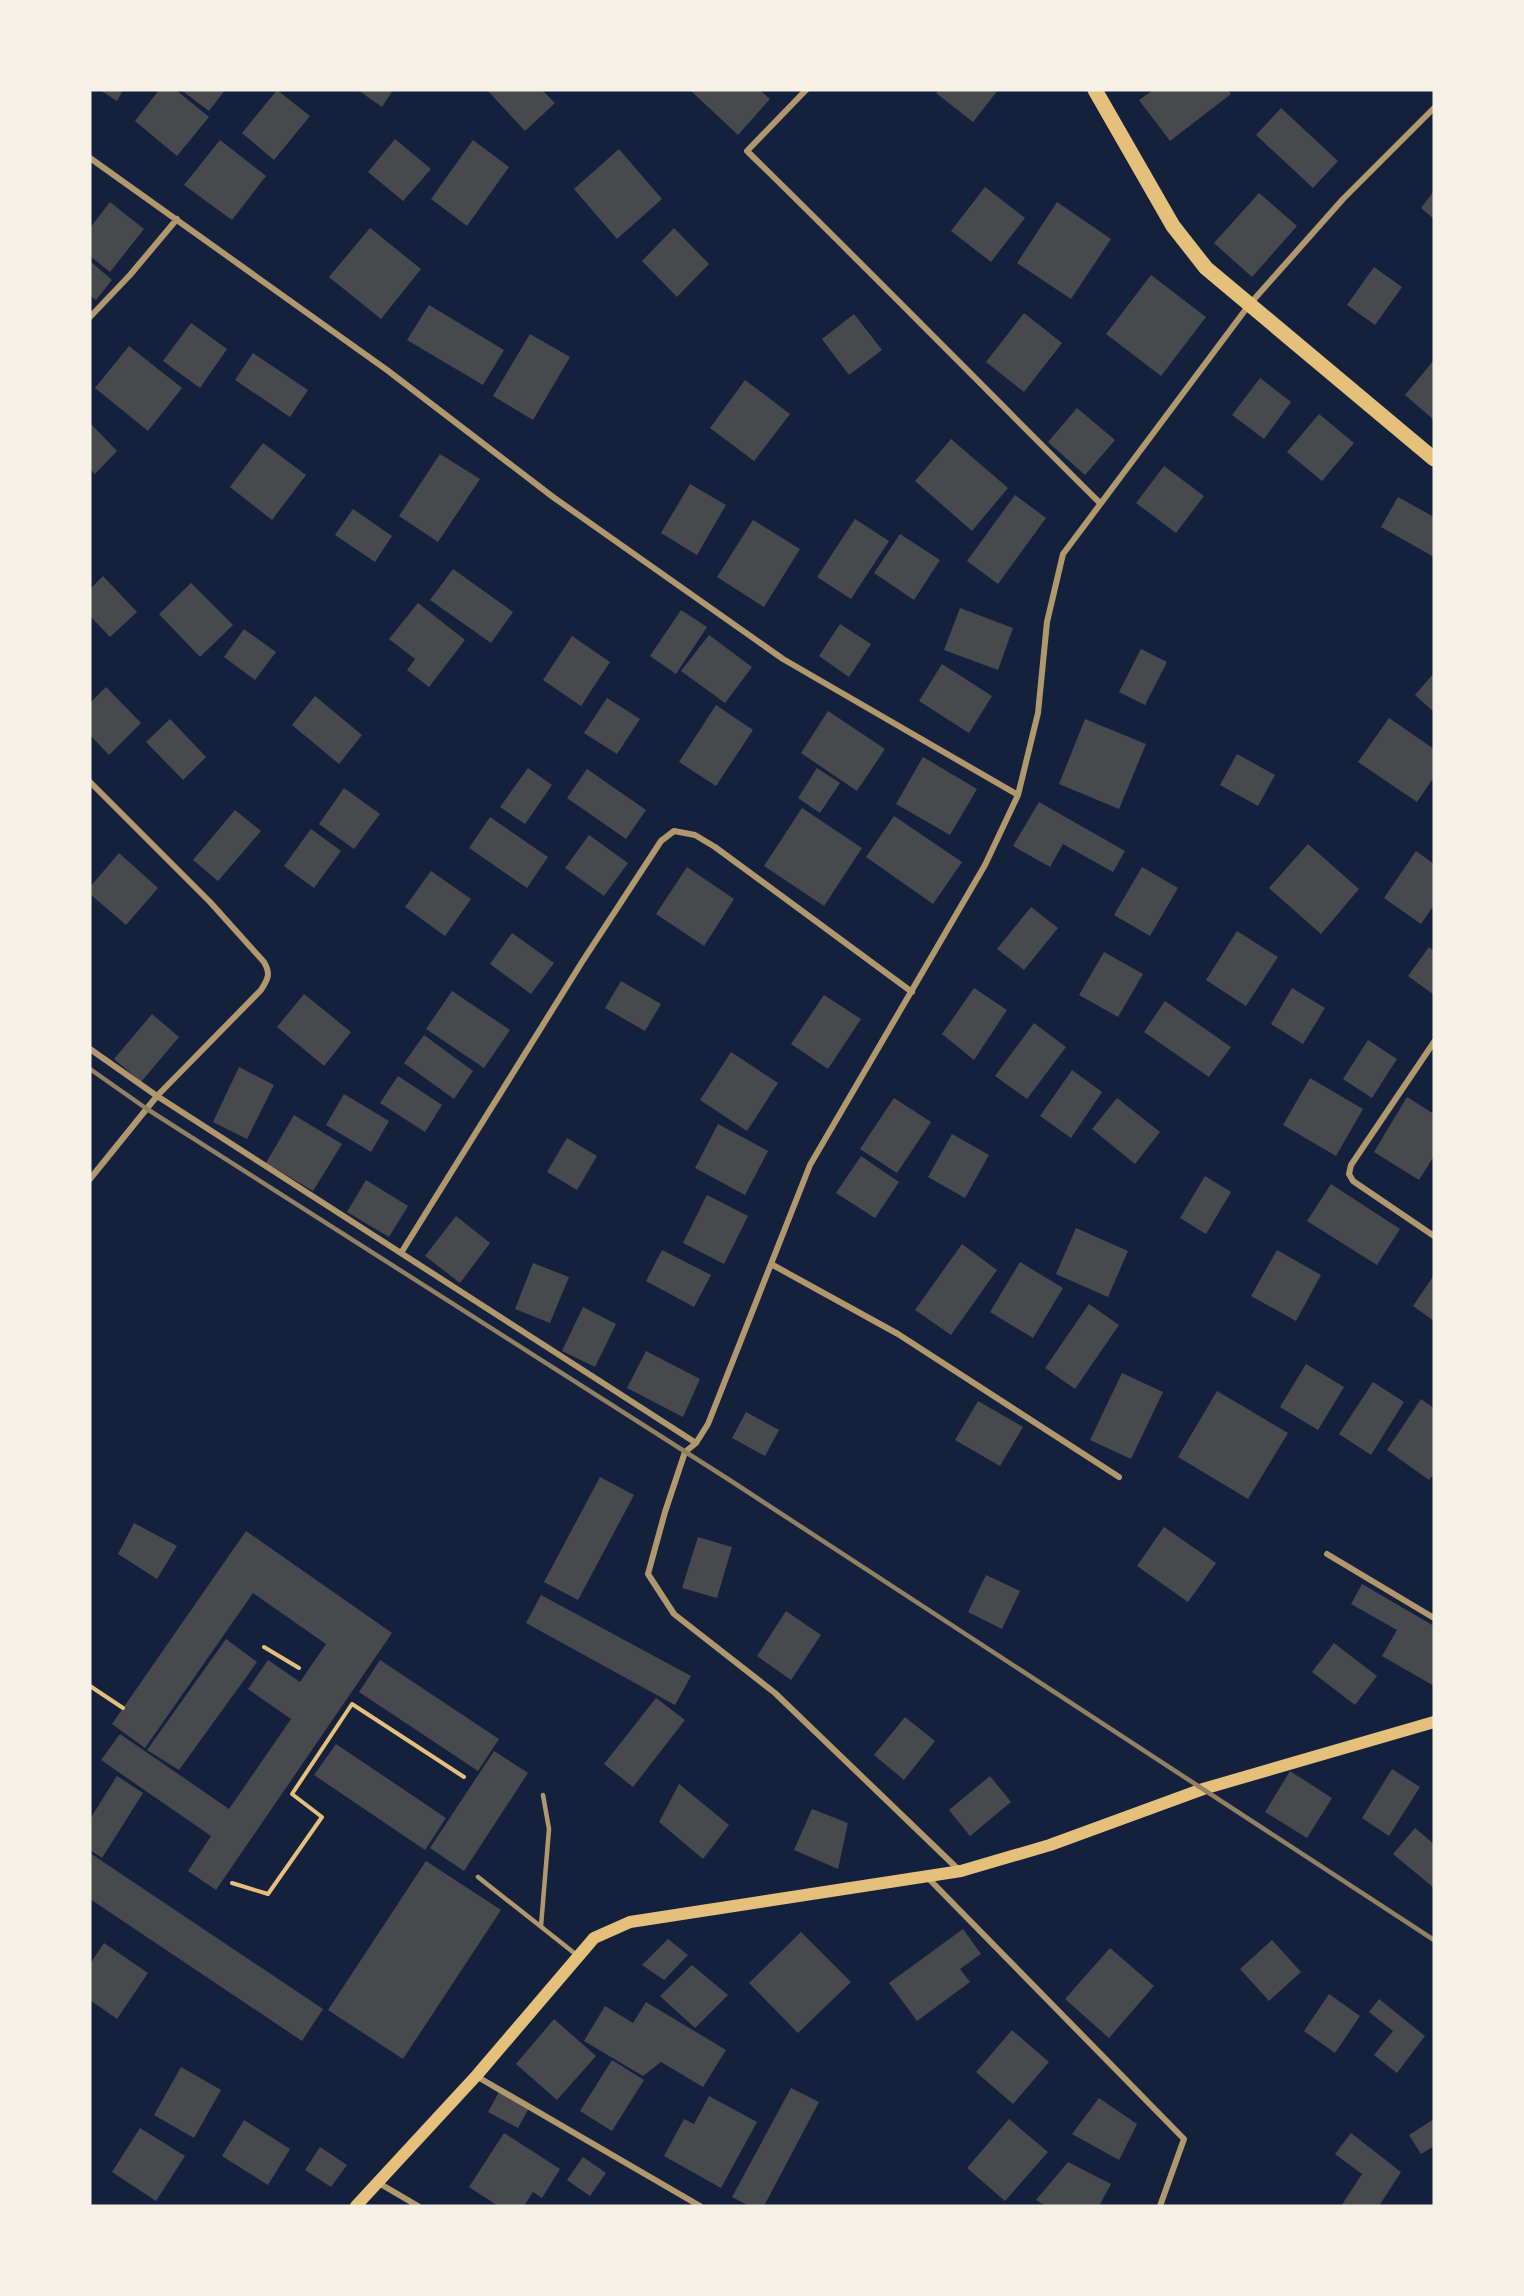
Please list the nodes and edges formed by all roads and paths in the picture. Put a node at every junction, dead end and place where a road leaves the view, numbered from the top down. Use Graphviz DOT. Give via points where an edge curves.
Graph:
graph roads {
  1 [pos="806,90"];
  2 [pos="1095,90"];
  3 [pos="1434,108"];
  4 [pos="90,158"];
  5 [pos="177,219"];
  6 [pos="1249,305"];
  7 [pos="90,317"];
  8 [pos="1434,459"];
  9 [pos="1100,503"];
  10 [pos="90,782"];
  11 [pos="1018,795"];
  12 [pos="912,992"];
  13 [pos="1434,1042"];
  14 [pos="90,1049"];
  15 [pos="157,1096"];
  16 [pos="90,1179"];
  17 [pos="1434,1236"];
  18 [pos="401,1253"];
  19 [pos="771,1264"];
  20 [pos="696,1443"];
  21 [pos="1119,1477"];
  22 [pos="1327,1554"];
  23 [pos="1434,1617"];
  24 [pos="264,1647"];
  25 [pos="299,1668"];
  26 [pos="90,1686"];
  27 [pos="123,1708"];
  28 [pos="1434,1722"];
  29 [pos="465,1777"];
  30 [pos="543,1795"];
  31 [pos="961,1871"];
  32 [pos="478,1877"];
  33 [pos="928,1878"];
  34 [pos="232,1882"];
  35 [pos="541,1926"];
  36 [pos="578,1956"];
  37 [pos="476,2076"];
  38 [pos="377,2182"];
  39 [pos="356,2206"];
  40 [pos="418,2206"];
  41 [pos="700,2206"];
  42 [pos="1160,2206"];
  1 -- 9 [label="street" via="747,151"];
  2 -- 6 [label="main road" via="1173,226 1206,268"];
  3 -- 6 [label="street" via="1343,199"];
  4 -- 5 [label="street"];
  5 -- 7 [label="street"];
  5 -- 11 [label="street" via="387,370 553,497 783,659"];
  6 -- 8 [label="main road"];
  6 -- 9 [label="street"];
  9 -- 11 [label="street" via="1063,554 1047,622 1038,713"];
  10 -- 15 [label="street" via="210,902 269,971 261,990"];
  11 -- 12 [label="street" via="985,865"];
  12 -- 18 [label="street" via="715,847 695,835 674,831 661,841 582,963"];
  12 -- 19 [label="street" via="810,1165"];
  13 -- 17 [label="street" via="1351,1165 1349,1174 1353,1181"];
  14 -- 15 [label="street"];
  15 -- 16 [label="street"];
  15 -- 18 [label="street"];
  18 -- 20 [label="street"];
  19 -- 20 [label="street" via="708,1424"];
  19 -- 21 [label="street" via="898,1334"];
  20 -- 31 [label="street" via="685,1452 648,1575 674,1614 775,1693"];
  22 -- 23 [label="street"];
  24 -- 25 [label="path"];
  26 -- 27 [label="path"];
  28 -- 31 [label="main road" via="1203,1788 1050,1845"];
  29 -- 34 [label="path" via="352,1704 292,1794 322,1817 268,1894"];
  30 -- 35 [label="lane" via="549,1829"];
  31 -- 33 [label="main road"];
  32 -- 35 [label="lane"];
  33 -- 36 [label="main road" via="630,1922 594,1938"];
  33 -- 42 [label="street" via="1184,2139"];
  35 -- 36 [label="lane"];
  36 -- 37 [label="main road"];
  37 -- 38 [label="main road"];
  37 -- 41 [label="street"];
  38 -- 39 [label="main road"];
  38 -- 40 [label="street"];
}
